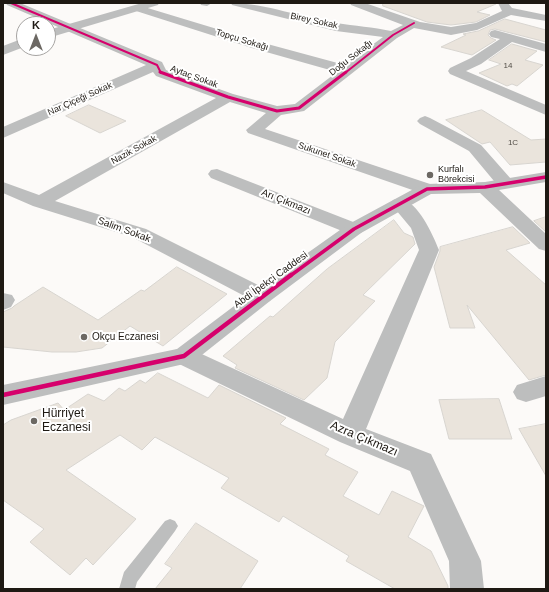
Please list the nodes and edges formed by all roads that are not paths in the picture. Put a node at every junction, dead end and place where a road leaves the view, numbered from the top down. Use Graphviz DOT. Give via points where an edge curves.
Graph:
graph roads {
  1 [pos="10,3"];
  2 [pos="154,3"];
  3 [pos="236,3"];
  4 [pos="355,3"];
  5 [pos="3,4"];
  6 [pos="296,7"];
  7 [pos="505,7"];
  8 [pos="137,8"];
  9 [pos="275,13"];
  10 [pos="546,18"];
  11 [pos="414,23"];
  12 [pos="69,28"];
  13 [pos="472,28"];
  14 [pos="56,32"];
  15 [pos="393,35"];
  16 [pos="510,38"];
  17 [pos="16,45"];
  18 [pos="546,48"];
  19 [pos="3,50"];
  20 [pos="156,65"];
  21 [pos="347,70"];
  22 [pos="228,97"];
  23 [pos="299,108"];
  24 [pos="546,110"];
  25 [pos="277,111"];
  26 [pos="425,120"];
  27 [pos="3,133"];
  28 [pos="217,174"];
  29 [pos="546,177"];
  30 [pos="495,185"];
  31 [pos="3,187"];
  32 [pos="427,189"];
  33 [pos="40,202"];
  34 [pos="400,204"];
  35 [pos="354,229"];
  36 [pos="546,245"];
  37 [pos="262,296"];
  38 [pos="184,356"];
  39 [pos="4,394"];
  40 [pos="350,434"];
  41 [pos="170,526"];
  42 [pos="127,589"];
  43 [pos="467,589"];
  1 -- 5 [label="street"];
  1 -- 12 [label="street, Aytaç Sokak"];
  2 -- 8 [label="street"];
  3 -- 9 [label="street, Birey Sokak"];
  4 -- 11 [label="street"];
  6 -- 9 [label="street"];
  7 -- 10 [label="street"];
  7 -- 13 [label="street" via="506,14"];
  8 -- 12 [label="street"];
  8 -- 21 [label="street, Topçu Sokağı"];
  9 -- 15 [label="street, Birey Sokak" via="336,27"];
  11 -- 13 [label="street" via="430,29 447,31"];
  11 -- 15 [label="street, Doğu Sokağı"];
  12 -- 14 [label="street"];
  12 -- 20 [label="street, Aytaç Sokak"];
  13 -- 16 [label="street"];
  15 -- 21 [label="street, Doğu Sokağı"];
  16 -- 18 [label="street"];
  16 -- 24 [label="street" via="476,61 455,71"];
  17 -- 19 [label="street"];
  20 -- 22 [label="street, Aytaç Sokak" via="161,73"];
  20 -- 27 [label="street, Nar Çiçeği Sokak"];
  21 -- 23 [label="street, Doğu Sokağı"];
  22 -- 25 [label="street, Aytaç Sokak"];
  22 -- 33 [label="street, Nazik Sokak"];
  23 -- 25 [label="street, Aytaç Sokak"];
  25 -- 32 [label="street, Sukunet Sokak" via="254,130"];
  26 -- 30 [label="street" via="475,148"];
  28 -- 35 [label="street, Arı Çıkmazı"];
  29 -- 30 [label="street, Abdi İpekçi Caddesi"];
  30 -- 32 [label="street, Abdi İpekçi Caddesi"];
  30 -- 36 [label="street"];
  31 -- 33 [label="street, Salim Sokak"];
  32 -- 34 [label="street, Abdi İpekçi Caddesi"];
  33 -- 37 [label="street, Salim Sokak" via="139,233"];
  34 -- 35 [label="street, Abdi İpekçi Caddesi"];
  34 -- 40 [label="street" via="420,228 429,250"];
  35 -- 37 [label="street, Abdi İpekçi Caddesi"];
  37 -- 38 [label="street, Abdi İpekçi Caddesi"];
  38 -- 39 [label="street, Abdi İpekçi Caddesi"];
  38 -- 40 [label="street, Azra Çıkmazı"];
  40 -- 43 [label="street, Azra Çıkmazı" via="421,464 466,561"];
  41 -- 42 [label="lane" via="130,578"];
}
